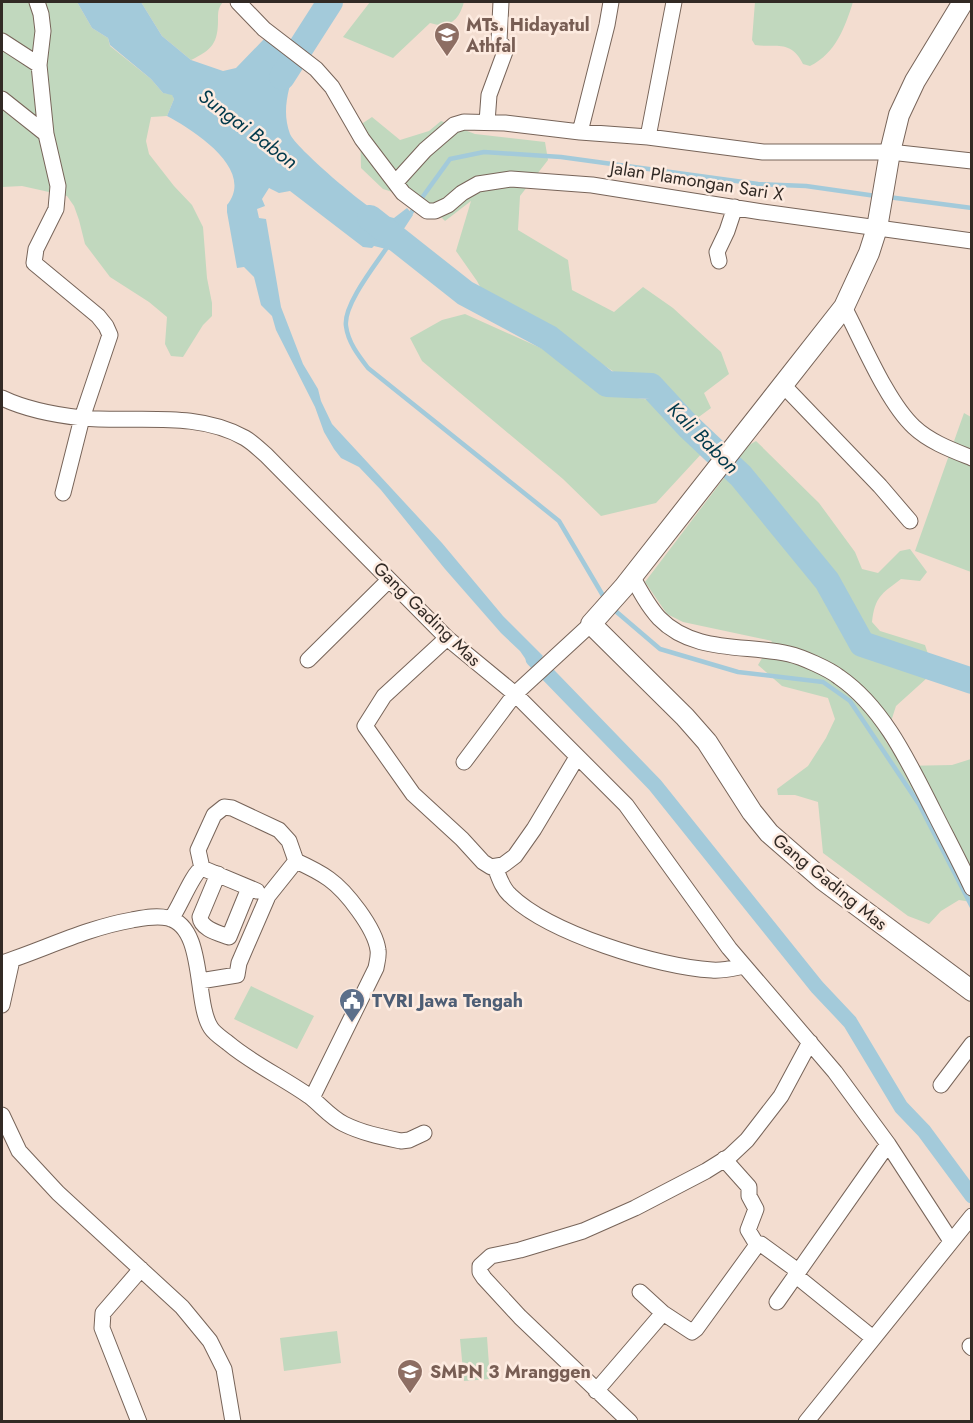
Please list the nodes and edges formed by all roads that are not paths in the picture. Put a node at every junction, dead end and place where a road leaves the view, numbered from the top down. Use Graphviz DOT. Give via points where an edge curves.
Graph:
graph roads {
  1 [pos="37,2"];
  2 [pos="238,2"];
  3 [pos="501,2"];
  4 [pos="611,2"];
  5 [pos="674,2"];
  6 [pos="959,7"];
  7 [pos="2,41"];
  8 [pos="39,65"];
  9 [pos="2,99"];
  10 [pos="487,122"];
  11 [pos="580,132"];
  12 [pos="46,134"];
  13 [pos="648,137"];
  14 [pos="889,159"];
  15 [pos="972,161"];
  16 [pos="396,182"];
  17 [pos="735,207"];
  18 [pos="879,221"];
  19 [pos="972,241"];
  20 [pos="719,261"];
  21 [pos="844,307"];
  22 [pos="783,385"];
  23 [pos="2,398"];
  24 [pos="82,418"];
  25 [pos="972,458"];
  26 [pos="63,493"];
  27 [pos="910,521"];
  28 [pos="389,580"];
  29 [pos="628,581"];
  30 [pos="592,623"];
  31 [pos="447,638"];
  32 [pos="308,660"];
  33 [pos="520,689"];
  34 [pos="577,757"];
  35 [pos="464,762"];
  36 [pos="296,861"];
  37 [pos="495,867"];
  38 [pos="202,868"];
  39 [pos="218,874"];
  40 [pos="249,888"];
  41 [pos="972,888"];
  42 [pos="268,896"];
  43 [pos="171,919"];
  44 [pos="234,927"];
  45 [pos="251,934"];
  46 [pos="7,961"];
  47 [pos="744,966"];
  48 [pos="200,981"];
  49 [pos="972,991"];
  50 [pos="2,1005"];
  51 [pos="810,1042"];
  52 [pos="972,1044"];
  53 [pos="941,1085"];
  54 [pos="312,1098"];
  55 [pos="2,1115"];
  56 [pos="424,1133"];
  57 [pos="888,1144"];
  58 [pos="724,1160"];
  59 [pos="968,1220"];
  60 [pos="951,1241"];
  61 [pos="757,1245"];
  62 [pos="141,1269"];
  63 [pos="797,1273"];
  64 [pos="640,1292"];
  65 [pos="777,1302"];
  66 [pos="663,1313"];
  67 [pos="873,1338"];
  68 [pos="597,1391"];
  69 [pos="139,1422"];
  70 [pos="233,1422"];
  71 [pos="630,1422"];
  72 [pos="806,1422"];
  1 -- 8 [label="street" via="42,31"];
  2 -- 16 [label="street" via="332,87 362,139"];
  3 -- 10 [label="street" via="499,41 506,49 489,95"];
  4 -- 11 [label="street"];
  5 -- 13 [label="street"];
  6 -- 14 [label="main road" via="899,115"];
  7 -- 8 [label="street"];
  8 -- 12 [label="street"];
  9 -- 12 [label="street"];
  10 -- 11 [label="street"];
  10 -- 16 [label="street" via="454,126"];
  11 -- 13 [label="street"];
  12 -- 24 [label="street" via="58,186 56,209 36,249 34,263 98,316 110,335"];
  13 -- 14 [label="street" via="763,152"];
  14 -- 15 [label="street"];
  14 -- 18 [label="main road"];
  16 -- 17 [label="street, Jalan Plamongan Sari X" via="408,199 428,211 448,205 478,184 511,178 592,185"];
  17 -- 18 [label="street, Jalan Plamongan Sari X"];
  17 -- 20 [label="street" via="717,252"];
  18 -- 19 [label="street, Jalan Plamongan Sari X"];
  18 -- 21 [label="main road"];
  21 -- 22 [label="main road"];
  21 -- 25 [label="street" via="897,407 913,427"];
  22 -- 27 [label="street"];
  22 -- 29 [label="main road"];
  23 -- 24 [label="street, Gang Gading Mas"];
  24 -- 26 [label="street"];
  24 -- 28 [label="street, Gang Gading Mas" via="189,421 245,438 267,454"];
  28 -- 31 [label="street, Gang Gading Mas"];
  28 -- 32 [label="street"];
  29 -- 30 [label="main road"];
  29 -- 41 [label="street" via="674,630 727,648 790,654 838,675 860,693 915,771"];
  30 -- 33 [label="street"];
  30 -- 49 [label="main road, Gang Gading Mas" via="707,742 769,833 823,880"];
  31 -- 33 [label="street, Gang Gading Mas"];
  31 -- 37 [label="street" via="384,696 365,726 413,794 483,862"];
  33 -- 34 [label="street, Gang Gading Mas"];
  33 -- 35 [label="street"];
  34 -- 37 [label="street" via="515,856"];
  34 -- 47 [label="street, Gang Gading Mas" via="626,806"];
  36 -- 38 [label="street" via="289,841 279,830 224,807 214,815 198,850"];
  36 -- 42 [label="street"];
  36 -- 54 [label="street" via="316,870 342,890 365,920 378,950 376,969"];
  37 -- 47 [label="street" via="508,894 541,918 576,934 630,954 695,968 722,970"];
  38 -- 39 [label="street"];
  38 -- 43 [label="street"];
  39 -- 40 [label="street"];
  39 -- 44 [label="street" via="200,921 229,937"];
  40 -- 42 [label="street"];
  40 -- 44 [label="street"];
  42 -- 45 [label="street"];
  43 -- 46 [label="street" via="147,917 109,924"];
  43 -- 48 [label="street" via="183,929 192,946"];
  44 -- 45 [label="street"];
  45 -- 48 [label="street" via="237,975"];
  46 -- 50 [label="street"];
  47 -- 51 [label="street, Gang Gading Mas"];
  48 -- 54 [label="street" via="212,1028 241,1054"];
  51 -- 57 [label="street, Gang Gading Mas"];
  51 -- 58 [label="street" via="781,1096 747,1140"];
  52 -- 53 [label="street"];
  54 -- 56 [label="street" via="336,1119 372,1135 401,1141"];
  55 -- 62 [label="street" via="19,1150 58,1193"];
  57 -- 60 [label="street, Gang Gading Mas"];
  57 -- 63 [label="street"];
  58 -- 61 [label="street" via="749,1187 756,1209 748,1230"];
  58 -- 68 [label="street" via="663,1194 582,1231 491,1256 480,1266 484,1278 520,1317"];
  59 -- 60 [label="street"];
  60 -- 67 [label="street"];
  61 -- 63 [label="street" via="761,1244"];
  61 -- 66 [label="street" via="694,1331"];
  62 -- 69 [label="street" via="103,1313 102,1321"];
  62 -- 70 [label="street" via="182,1307 210,1341 224,1369"];
  63 -- 65 [label="street"];
  63 -- 67 [label="street"];
  64 -- 66 [label="street"];
  66 -- 68 [label="street"];
  67 -- 72 [label="street"];
  68 -- 71 [label="street"];
}
